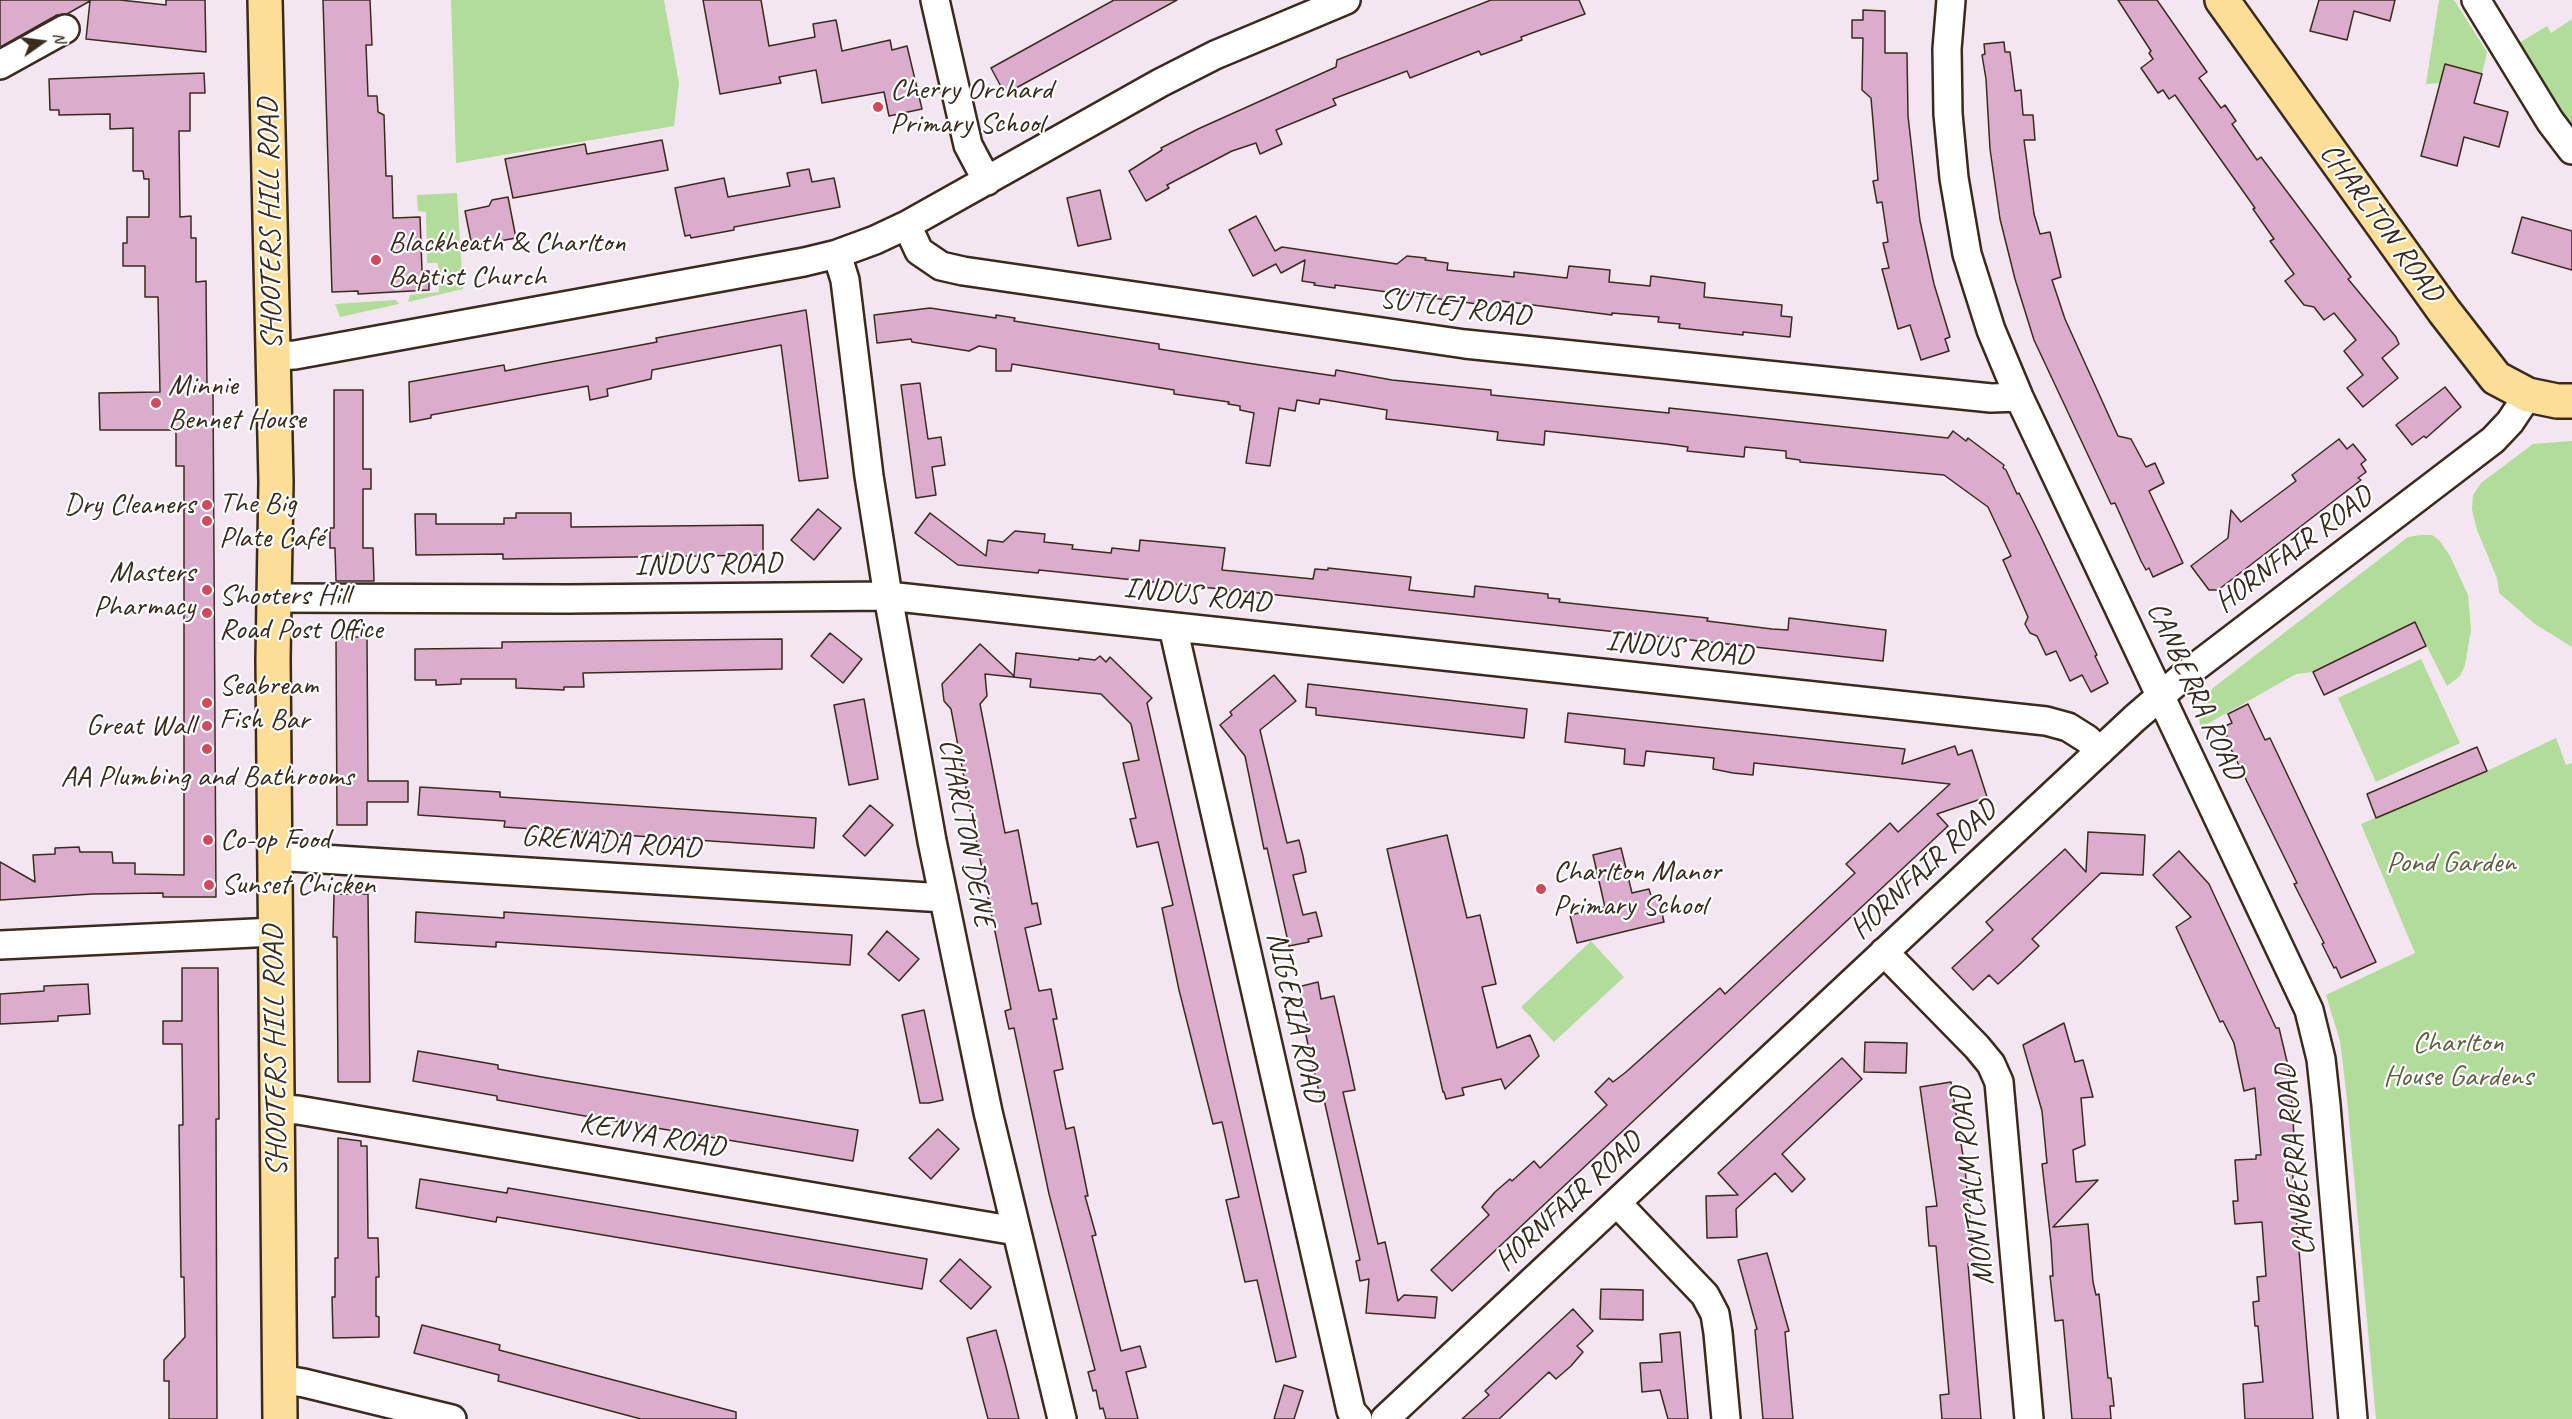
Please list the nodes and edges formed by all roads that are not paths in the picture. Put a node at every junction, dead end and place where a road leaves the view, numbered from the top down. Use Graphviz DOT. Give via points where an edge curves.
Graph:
graph roads {
  1 [pos="265,0"];
  2 [pos="935,0"];
  3 [pos="1346,0"];
  4 [pos="1951,0"];
  5 [pos="2222,0"];
  6 [pos="2476,0"];
  7 [pos="65,29"];
  8 [pos="0,65"];
  9 [pos="2572,150"];
  10 [pos="987,181"];
  11 [pos="906,225"];
  12 [pos="837,254"];
  13 [pos="274,356"];
  14 [pos="2528,395"];
  15 [pos="2019,397"];
  16 [pos="2572,400"];
  17 [pos="888,596"];
  18 [pos="274,598"];
  19 [pos="1173,627"];
  20 [pos="2161,696"];
  21 [pos="2100,751"];
  22 [pos="274,856"];
  23 [pos="944,898"];
  24 [pos="275,932"];
  25 [pos="0,945"];
  26 [pos="1884,951"];
  27 [pos="277,1109"];
  28 [pos="1617,1203"];
  29 [pos="1016,1231"];
  30 [pos="280,1379"];
  31 [pos="280,1419"];
  32 [pos="452,1419"];
  33 [pos="1062,1419"];
  34 [pos="1358,1419"];
  35 [pos="1385,1419"];
  36 [pos="1726,1419"];
  37 [pos="2029,1419"];
  38 [pos="2353,1419"];
  1 -- 13 [label="main road, SHOOTERS HILL ROAD"];
  2 -- 10 [label="street" via="968,145"];
  3 -- 10 [label="street" via="1215,55"];
  4 -- 15 [label="street, CANBERRA ROAD" via="1948,114 1967,254 1990,330"];
  5 -- 14 [label="main road, CHARLTON ROAD" via="2475,352 2496,378"];
  6 -- 9 [label="street" via="2550,122"];
  7 -- 8 [label="street"];
  10 -- 11 [label="street"];
  11 -- 12 [label="street"];
  11 -- 15 [label="street, SUTLEJ ROAD" via="920,251 942,266 974,273 1465,344 1991,398"];
  12 -- 13 [label="street"];
  12 -- 17 [label="street, CHARLTON DENE" via="845,280"];
  13 -- 18 [label="main road, SHOOTERS HILL ROAD"];
  14 -- 16 [label="main road, CHARLTON ROAD"];
  14 -- 20 [label="street, HORNFAIR ROAD" via="2493,440"];
  15 -- 20 [label="street, CANBERRA ROAD"];
  17 -- 18 [label="street, INDUS ROAD"];
  17 -- 19 [label="street, INDUS ROAD"];
  17 -- 23 [label="street, CHARLTON DENE"];
  18 -- 22 [label="main road, SHOOTERS HILL ROAD"];
  19 -- 21 [label="street, INDUS ROAD" via="2046,721 2068,727"];
  19 -- 34 [label="street, NIGERIA ROAD" via="1351,1411"];
  20 -- 21 [label="street, HORNFAIR ROAD"];
  20 -- 38 [label="street, CANBERRA ROAD" via="2309,1010 2324,1082"];
  21 -- 26 [label="street, HORNFAIR ROAD"];
  22 -- 23 [label="street, GRENADA ROAD"];
  22 -- 24 [label="main road, SHOOTERS HILL ROAD"];
  23 -- 29 [label="street, CHARLTON DENE"];
  24 -- 25 [label="street"];
  24 -- 27 [label="main road, SHOOTERS HILL ROAD"];
  26 -- 28 [label="street, HORNFAIR ROAD"];
  26 -- 37 [label="street, MONTCALM ROAD" via="1977,1047 1998,1082"];
  27 -- 29 [label="street, KENYA ROAD"];
  27 -- 30 [label="main road, SHOOTERS HILL ROAD"];
  28 -- 35 [label="street, HORNFAIR ROAD"];
  28 -- 36 [label="street" via="1705,1295 1715,1314"];
  29 -- 33 [label="street, CHARLTON DENE"];
  30 -- 31 [label="main road, SHOOTERS HILL ROAD"];
  30 -- 32 [label="street"];
}
